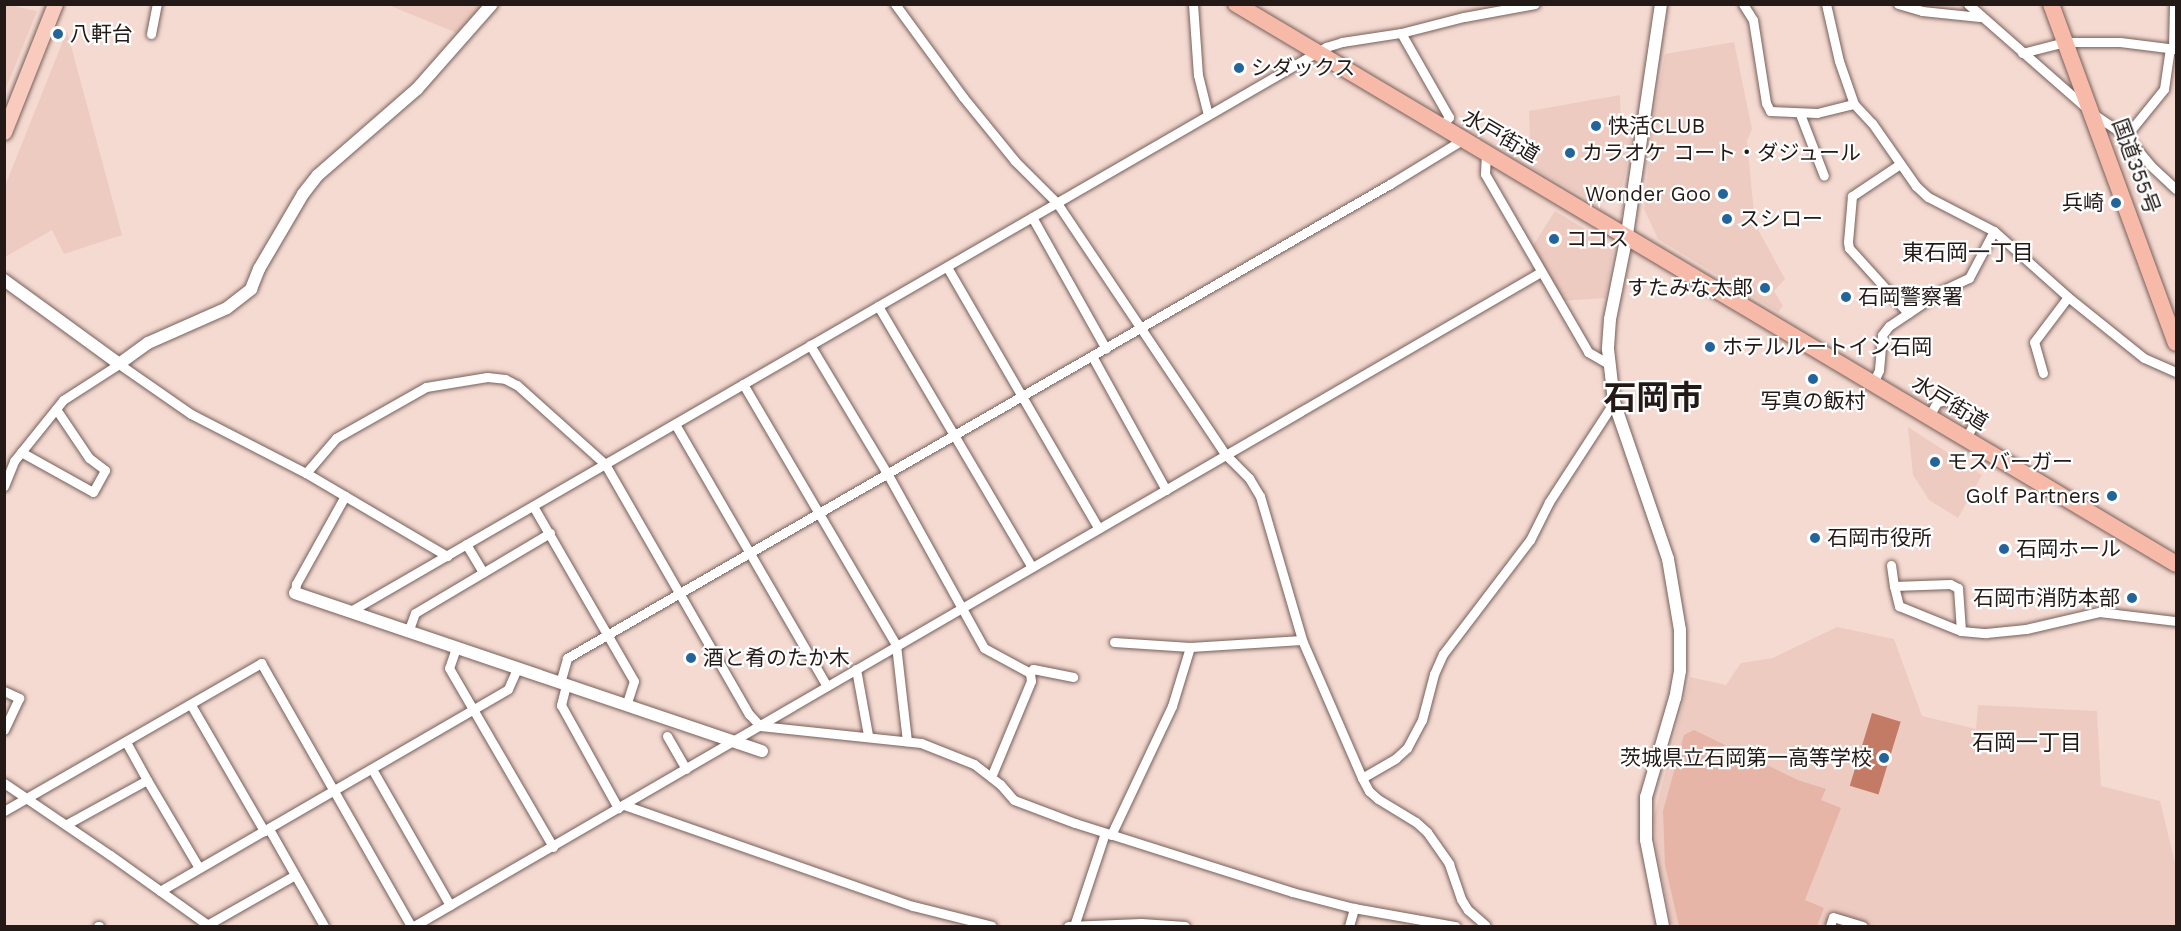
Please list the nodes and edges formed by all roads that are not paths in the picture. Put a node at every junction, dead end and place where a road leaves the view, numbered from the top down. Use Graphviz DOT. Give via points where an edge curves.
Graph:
graph roads {
  1 [pos="55,4"];
  2 [pos="157,4"];
  3 [pos="492,4"];
  4 [pos="896,4"];
  5 [pos="1193,4"];
  6 [pos="1236,4"];
  7 [pos="1535,4"];
  8 [pos="1661,4"];
  9 [pos="1743,4"];
  10 [pos="1826,4"];
  11 [pos="1898,4"];
  12 [pos="1968,4"];
  13 [pos="2051,4"];
  14 [pos="2174,4"];
  15 [pos="1980,17"];
  16 [pos="1401,33"];
  17 [pos="151,34"];
  18 [pos="2065,42"];
  19 [pos="2173,49"];
  20 [pos="1316,53"];
  21 [pos="2022,53"];
  22 [pos="1854,104"];
  23 [pos="2092,113"];
  24 [pos="1800,114"];
  25 [pos="1208,115"];
  26 [pos="1441,128"];
  27 [pos="4,132"];
  28 [pos="2126,136"];
  29 [pos="1462,140"];
  30 [pos="1486,154"];
  31 [pos="1900,164"];
  32 [pos="1824,177"];
  33 [pos="2176,189"];
  34 [pos="1057,203"];
  35 [pos="1032,217"];
  36 [pos="1994,231"];
  37 [pos="1627,235"];
  38 [pos="947,267"];
  39 [pos="1541,272"];
  40 [pos="4,280"];
  41 [pos="2068,297"];
  42 [pos="878,306"];
  43 [pos="1908,313"];
  44 [pos="1141,329"];
  45 [pos="2176,343"];
  46 [pos="810,345"];
  47 [pos="1106,349"];
  48 [pos="1092,356"];
  49 [pos="119,364"];
  50 [pos="1609,364"];
  51 [pos="2176,372"];
  52 [pos="2043,373"];
  53 [pos="1873,383"];
  54 [pos="743,384"];
  55 [pos="1023,394"];
  56 [pos="1614,402"];
  57 [pos="56,409"];
  58 [pos="1929,416"];
  59 [pos="675,424"];
  60 [pos="954,434"];
  61 [pos="1966,438"];
  62 [pos="21,452"];
  63 [pos="1226,455"];
  64 [pos="605,464"];
  65 [pos="306,472"];
  66 [pos="887,473"];
  67 [pos="4,486"];
  68 [pos="1166,490"];
  69 [pos="345,496"];
  70 [pos="534,506"];
  71 [pos="818,513"];
  72 [pos="1098,528"];
  73 [pos="550,533"];
  74 [pos="466,544"];
  75 [pos="749,552"];
  76 [pos="447,556"];
  77 [pos="2176,564"];
  78 [pos="1891,565"];
  79 [pos="1032,567"];
  80 [pos="483,572"];
  81 [pos="1894,586"];
  82 [pos="295,593"];
  83 [pos="679,594"];
  84 [pos="960,607"];
  85 [pos="350,612"];
  86 [pos="2176,621"];
  87 [pos="1961,631"];
  88 [pos="408,632"];
  89 [pos="607,634"];
  90 [pos="1302,639"];
  91 [pos="1114,642"];
  92 [pos="896,645"];
  93 [pos="1190,647"];
  94 [pos="456,648"];
  95 [pos="517,669"];
  96 [pos="856,669"];
  97 [pos="1030,673"];
  98 [pos="1073,677"];
  99 [pos="563,684"];
  100 [pos="827,686"];
  101 [pos="4,692"];
  102 [pos="191,705"];
  103 [pos="626,705"];
  104 [pos="473,709"];
  105 [pos="760,726"];
  106 [pos="4,730"];
  107 [pos="868,735"];
  108 [pos="667,736"];
  109 [pos="907,741"];
  110 [pos="126,742"];
  111 [pos="733,742"];
  112 [pos="762,751"];
  113 [pos="372,769"];
  114 [pos="686,769"];
  115 [pos="992,777"];
  116 [pos="1362,778"];
  117 [pos="147,780"];
  118 [pos="4,783"];
  119 [pos="334,791"];
  120 [pos="28,798"];
  121 [pos="621,807"];
  122 [pos="4,811"];
  123 [pos="66,824"];
  124 [pos="266,830"];
  125 [pos="1108,834"];
  126 [pos="553,847"];
  127 [pos="199,868"];
  128 [pos="295,875"];
  129 [pos="160,891"];
  130 [pos="450,905"];
  131 [pos="1354,908"];
  132 [pos="208,926"];
  133 [pos="1074,926"];
  134 [pos="1484,926"];
  135 [pos="324,927"];
  136 [pos="412,927"];
  137 [pos="992,927"];
  138 [pos="1068,927"];
  139 [pos="1185,927"];
  140 [pos="1349,927"];
  141 [pos="1455,927"];
  142 [pos="1496,927"];
  143 [pos="1663,927"];
  144 [pos="1830,927"];
  145 [pos="1863,927"];
  1 -- 27 [label="main road"];
  2 -- 17 [label="street"];
  3 -- 49 [label="street" via="417,89 318,175 303,194 251,289 241,299 148,343"];
  4 -- 34 [label="street" via="963,98"];
  5 -- 25 [label="street" via="1198,75"];
  6 -- 20 [label="highway, 水戸街道"];
  7 -- 16 [label="street"];
  8 -- 37 [label="street"];
  9 -- 24 [label="street" via="1754,20 1770,111"];
  10 -- 22 [label="street"];
  11 -- 15 [label="street"];
  12 -- 15 [label="street"];
  13 -- 18 [label="highway, 国道355号"];
  14 -- 19 [label="street"];
  15 -- 21 [label="street"];
  16 -- 20 [label="street" via="1342,42"];
  16 -- 26 [label="street" via="1449,117"];
  18 -- 19 [label="street" via="2120,42"];
  18 -- 21 [label="street"];
  18 -- 23 [label="highway, 国道355号"];
  19 -- 28 [label="street" via="2164,89"];
  20 -- 25 [label="street"];
  20 -- 26 [label="highway, 水戸街道"];
  21 -- 23 [label="street"];
  22 -- 24 [label="street"];
  22 -- 31 [label="street"];
  23 -- 28 [label="street"];
  23 -- 45 [label="highway, 国道355号"];
  24 -- 32 [label="street"];
  25 -- 34 [label="street"];
  26 -- 29 [label="highway, 水戸街道"];
  28 -- 33 [label="street"];
  29 -- 30 [label="highway, 水戸街道"];
  29 -- 44 [label="street"];
  30 -- 37 [label="highway, 水戸街道"];
  30 -- 39 [label="street" via="1485,174"];
  31 -- 36 [label="street" via="1928,197"];
  31 -- 43 [label="street" via="1852,196 1848,242 1849,248"];
  34 -- 35 [label="street"];
  34 -- 44 [label="street"];
  35 -- 38 [label="street"];
  35 -- 47 [label="street"];
  36 -- 41 [label="street"];
  36 -- 43 [label="street" via="1969,278"];
  37 -- 50 [label="street" via="1610,319"];
  37 -- 53 [label="highway, 水戸街道"];
  38 -- 42 [label="street"];
  38 -- 55 [label="street"];
  39 -- 50 [label="street" via="1588,352"];
  39 -- 63 [label="street"];
  40 -- 49 [label="street"];
  41 -- 51 [label="street" via="2144,358"];
  41 -- 52 [label="street" via="2034,342"];
  42 -- 46 [label="street"];
  42 -- 60 [label="street"];
  43 -- 53 [label="street" via="1882,335 1879,370"];
  44 -- 47 [label="street"];
  44 -- 63 [label="street"];
  46 -- 54 [label="street"];
  46 -- 66 [label="street"];
  47 -- 48 [label="street"];
  48 -- 55 [label="street"];
  48 -- 68 [label="street"];
  49 -- 57 [label="street" via="74,392"];
  49 -- 65 [label="street" via="191,414"];
  50 -- 56 [label="street"];
  53 -- 58 [label="highway, 水戸街道"];
  54 -- 59 [label="street"];
  54 -- 71 [label="street"];
  55 -- 60 [label="street"];
  55 -- 72 [label="street"];
  56 -- 116 [label="street" via="1549,502 1530,540 1443,654 1422,720 1407,748"];
  56 -- 143 [label="street" via="1668,559 1680,630 1680,671 1675,698 1646,797 1646,840"];
  57 -- 62 [label="street"];
  57 -- 62 [label="street" via="89,458 105,470 93,492"];
  58 -- 61 [label="highway, 水戸街道"];
  58 -- 61 [label="street" via="1937,402 1947,400 1977,418"];
  59 -- 64 [label="street"];
  59 -- 75 [label="street"];
  60 -- 66 [label="street"];
  60 -- 79 [label="street"];
  61 -- 77 [label="highway, 水戸街道"];
  62 -- 67 [label="street"];
  63 -- 68 [label="street"];
  63 -- 90 [label="street" via="1249,478 1260,496"];
  64 -- 65 [label="street" via="518,385 487,377 426,387 336,438"];
  64 -- 70 [label="street"];
  64 -- 83 [label="street"];
  65 -- 69 [label="street"];
  66 -- 71 [label="street"];
  66 -- 84 [label="street"];
  68 -- 72 [label="street"];
  69 -- 76 [label="street"];
  69 -- 82 [label="street" via="296,584"];
  70 -- 73 [label="street"];
  70 -- 74 [label="street"];
  71 -- 75 [label="street"];
  71 -- 92 [label="street"];
  72 -- 79 [label="street"];
  73 -- 80 [label="street"];
  73 -- 89 [label="street"];
  74 -- 76 [label="street"];
  74 -- 80 [label="street"];
  75 -- 83 [label="street"];
  75 -- 100 [label="street"];
  76 -- 85 [label="street"];
  78 -- 81 [label="street"];
  79 -- 84 [label="street"];
  80 -- 88 [label="street" via="415,613"];
  81 -- 87 [label="street" via="1899,606"];
  81 -- 87 [label="street" via="1950,584 1958,588"];
  82 -- 85 [label="street"];
  83 -- 89 [label="street"];
  83 -- 105 [label="street" via="749,714"];
  84 -- 92 [label="street"];
  84 -- 97 [label="street" via="984,648"];
  85 -- 88 [label="street"];
  86 -- 87 [label="street" via="2099,612 2026,629"];
  88 -- 94 [label="street"];
  89 -- 99 [label="street" via="567,658"];
  89 -- 103 [label="street" via="634,681"];
  90 -- 93 [label="street"];
  90 -- 116 [label="street"];
  91 -- 93 [label="street"];
  92 -- 96 [label="street"];
  92 -- 109 [label="street"];
  93 -- 125 [label="street" via="1172,706"];
  94 -- 95 [label="street"];
  94 -- 104 [label="street" via="450,668"];
  95 -- 99 [label="street"];
  95 -- 104 [label="street" via="508,688"];
  96 -- 100 [label="street"];
  96 -- 107 [label="street"];
  97 -- 98 [label="street" via="1033,669"];
  97 -- 115 [label="street" via="1031,681"];
  99 -- 103 [label="street"];
  99 -- 121 [label="street" via="561,705"];
  100 -- 105 [label="street"];
  101 -- 106 [label="street" via="19,698"];
  102 -- 110 [label="street"];
  102 -- 119 [label="street" via="261,663"];
  102 -- 124 [label="street"];
  103 -- 111 [label="street"];
  104 -- 113 [label="street"];
  104 -- 126 [label="street"];
  105 -- 107 [label="street"];
  105 -- 111 [label="street"];
  107 -- 109 [label="street"];
  108 -- 114 [label="street"];
  109 -- 115 [label="street" via="974,764"];
  110 -- 117 [label="street"];
  110 -- 120 [label="street"];
  111 -- 112 [label="street"];
  111 -- 114 [label="street"];
  113 -- 119 [label="street"];
  113 -- 130 [label="street"];
  114 -- 121 [label="street"];
  115 -- 125 [label="street" via="1014,800"];
  116 -- 134 [label="street" via="1369,791 1416,822 1432,838 1449,864 1464,904"];
  117 -- 123 [label="street"];
  117 -- 127 [label="street"];
  118 -- 120 [label="street"];
  119 -- 124 [label="street"];
  119 -- 136 [label="street"];
  120 -- 122 [label="street"];
  120 -- 123 [label="street"];
  121 -- 126 [label="street"];
  121 -- 137 [label="street" via="913,906"];
  123 -- 129 [label="street"];
  124 -- 127 [label="street"];
  124 -- 128 [label="street"];
  125 -- 131 [label="street"];
  125 -- 133 [label="street"];
  126 -- 130 [label="street"];
  127 -- 129 [label="street"];
  128 -- 132 [label="street"];
  128 -- 135 [label="street"];
  129 -- 132 [label="street"];
  130 -- 136 [label="street"];
  131 -- 140 [label="street"];
  131 -- 141 [label="street"];
  133 -- 138 [label="street"];
  133 -- 139 [label="street" via="1141,923"];
  134 -- 142 [label="street"];
  144 -- 145 [label="street" via="1833,917"];
}
